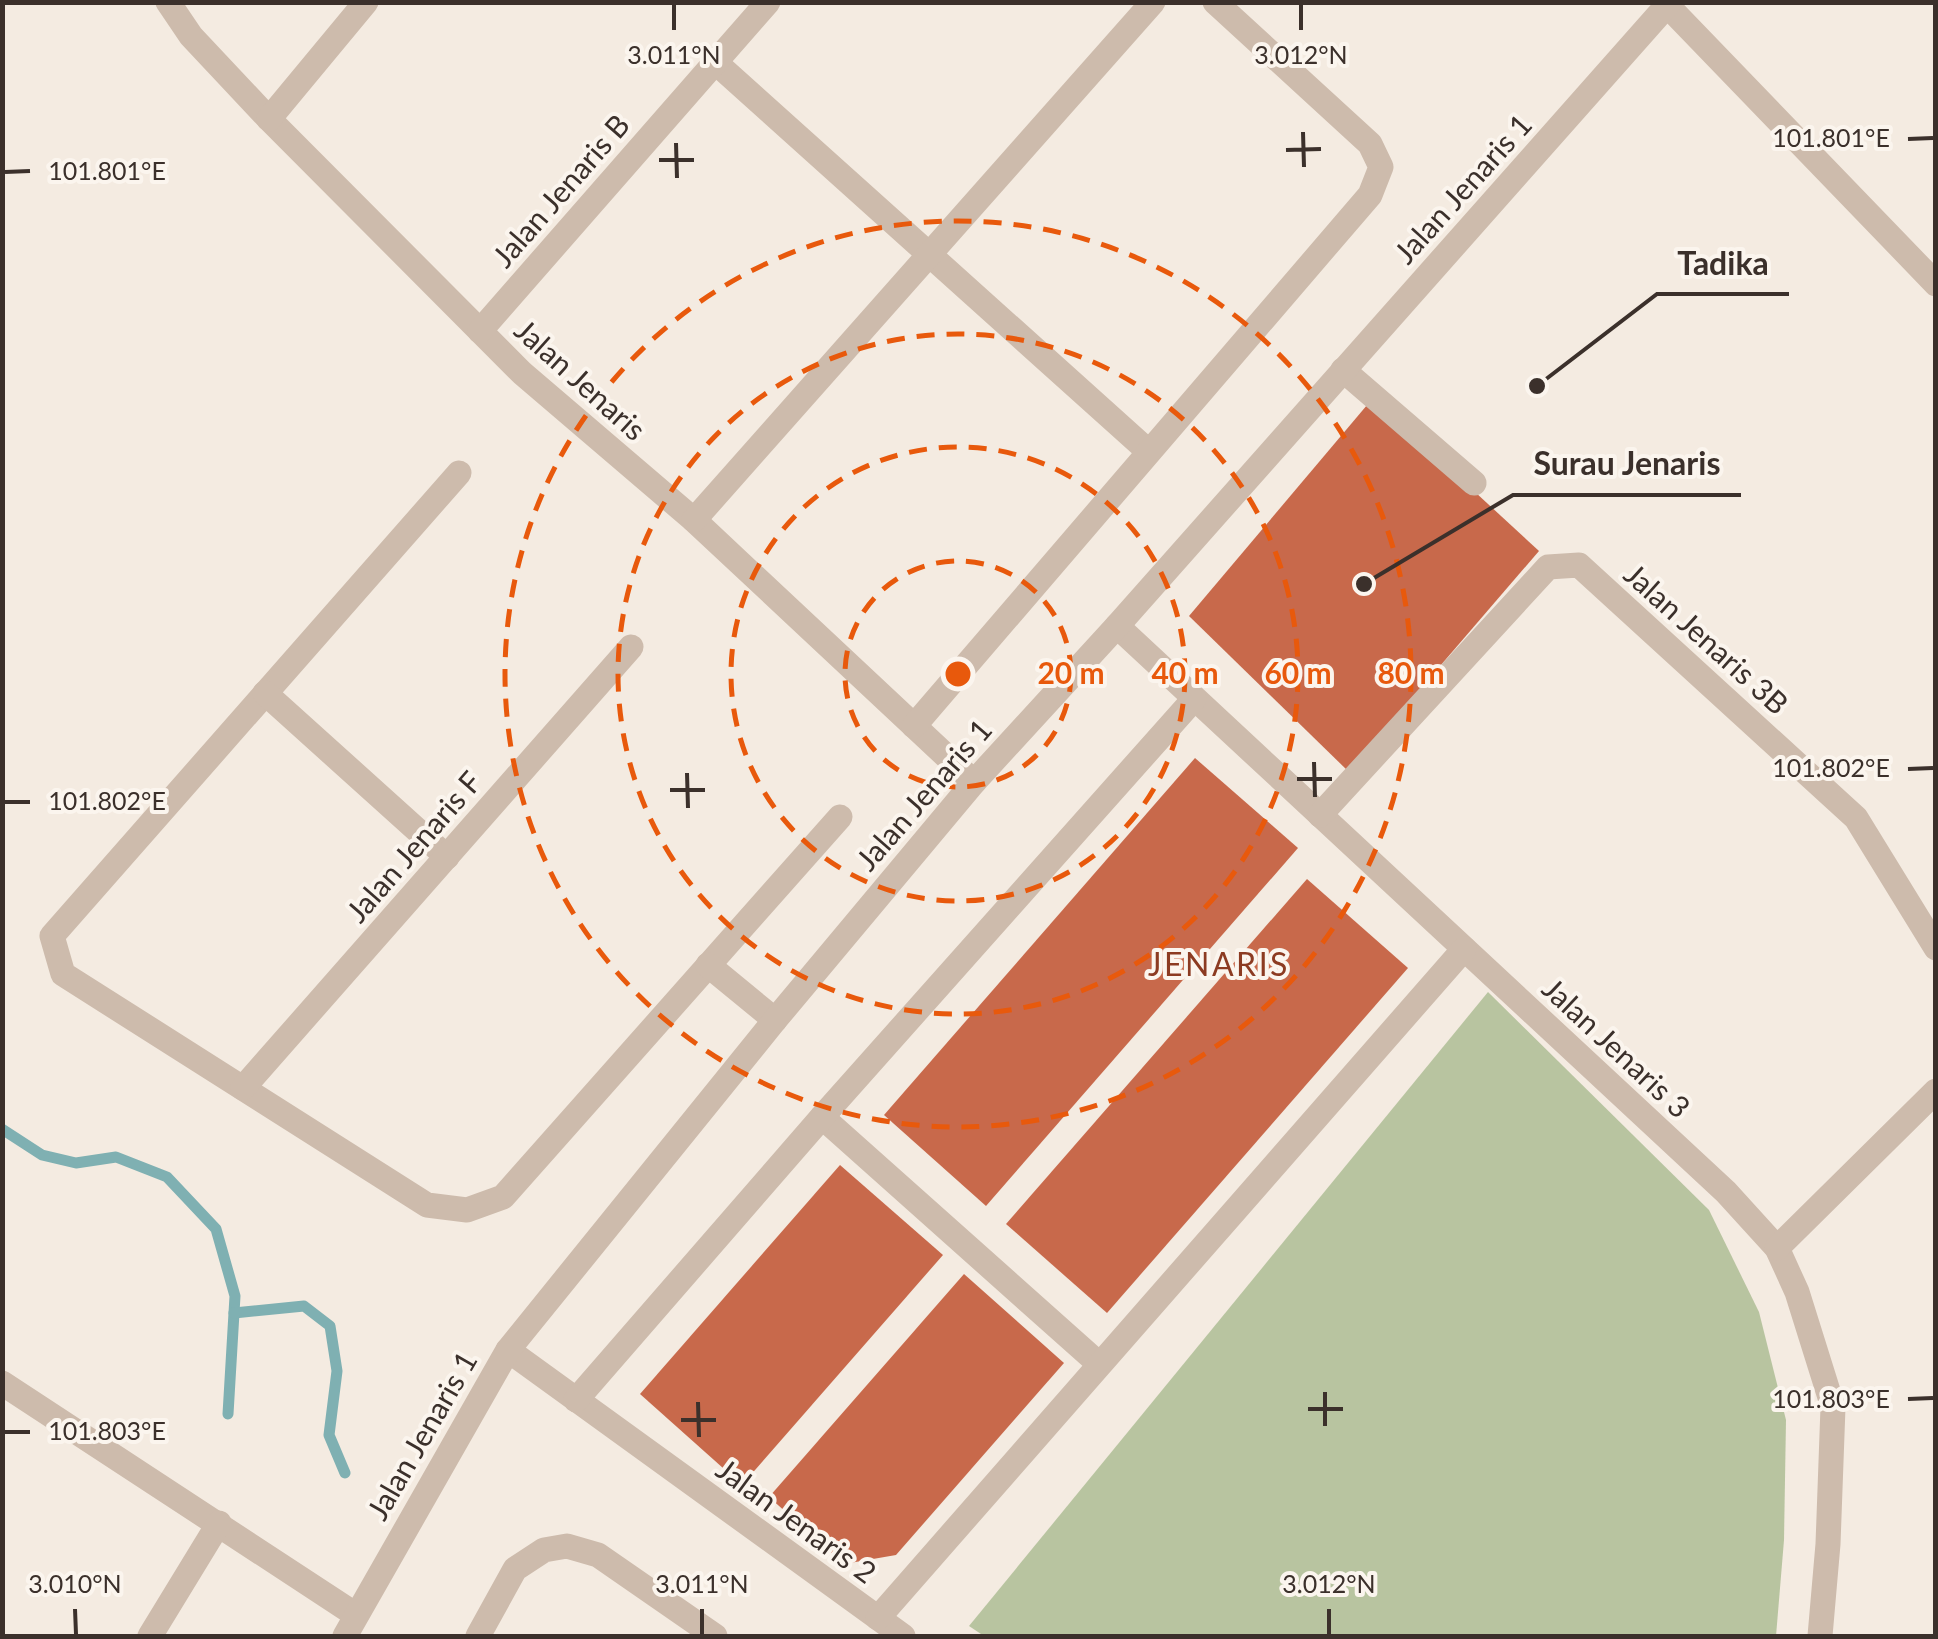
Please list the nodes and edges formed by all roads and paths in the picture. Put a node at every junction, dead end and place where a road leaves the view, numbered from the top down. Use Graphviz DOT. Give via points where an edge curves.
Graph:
graph roads {
  1 [pos="168,2"];
  2 [pos="366,2"];
  3 [pos="768,2"];
  4 [pos="1153,2"];
  5 [pos="1215,2"];
  6 [pos="1667,4"];
  7 [pos="715,62"];
  8 [pos="268,119"];
  9 [pos="930,255"];
  10 [pos="1936,284"];
  11 [pos="480,330"];
  12 [pos="1344,370"];
  13 [pos="1148,451"];
  14 [pos="459,473"];
  15 [pos="1474,483"];
  16 [pos="694,520"];
  17 [pos="1116,626"];
  18 [pos="631,647"];
  19 [pos="265,694"];
  20 [pos="1194,699"];
  21 [pos="914,726"];
  22 [pos="974,782"];
  23 [pos="1320,815"];
  24 [pos="840,817"];
  25 [pos="447,856"];
  26 [pos="1936,948"];
  27 [pos="1464,949"];
  28 [pos="708,966"];
  29 [pos="775,1020"];
  30 [pos="243,1088"];
  31 [pos="1936,1091"];
  32 [pos="822,1116"];
  33 [pos="1777,1248"];
  34 [pos="508,1350"];
  35 [pos="1098,1363"];
  36 [pos="2,1384"];
  37 [pos="576,1400"];
  38 [pos="219,1524"];
  39 [pos="878,1618"];
  40 [pos="350,1626"];
  41 [pos="150,1636"];
  42 [pos="478,1636"];
  43 [pos="715,1636"];
  44 [pos="902,1636"];
  45 [pos="1820,1636"];
  1 -- 8 [label="street, Jalan Jenaris"];
  2 -- 8 [label="street"];
  3 -- 7 [label="street, Jalan Jenaris B"];
  4 -- 9 [label="street"];
  5 -- 13 [label="street" via="1370,144 1381,168 1370,195"];
  6 -- 10 [label="street"];
  6 -- 12 [label="street, Jalan Jenaris 1"];
  7 -- 9 [label="street"];
  7 -- 11 [label="street, Jalan Jenaris B"];
  8 -- 11 [label="street, Jalan Jenaris"];
  9 -- 13 [label="street"];
  9 -- 16 [label="street"];
  11 -- 16 [label="street, Jalan Jenaris"];
  12 -- 15 [label="street"];
  12 -- 17 [label="street, Jalan Jenaris 1"];
  13 -- 21 [label="street"];
  14 -- 19 [label="street"];
  16 -- 21 [label="street, Jalan Jenaris"];
  17 -- 20 [label="street, Jalan Jenaris 3"];
  17 -- 22 [label="street, Jalan Jenaris 1"];
  18 -- 25 [label="street, Jalan Jenaris F"];
  19 -- 25 [label="street"];
  19 -- 30 [label="street" via="52,936 63,974"];
  20 -- 23 [label="street, Jalan Jenaris 3"];
  20 -- 32 [label="street"];
  21 -- 22 [label="street, Jalan Jenaris"];
  22 -- 29 [label="street, Jalan Jenaris 1"];
  23 -- 26 [label="street, Jalan Jenaris 3B" via="1548,567 1579,565 1856,818"];
  23 -- 27 [label="street, Jalan Jenaris 3"];
  24 -- 28 [label="street"];
  25 -- 30 [label="street, Jalan Jenaris F"];
  27 -- 33 [label="street, Jalan Jenaris 3" via="1726,1192"];
  27 -- 35 [label="street"];
  28 -- 29 [label="street"];
  28 -- 30 [label="street" via="503,1196 468,1210 427,1205"];
  29 -- 34 [label="street, Jalan Jenaris 1"];
  31 -- 33 [label="street"];
  32 -- 35 [label="street"];
  32 -- 37 [label="street"];
  33 -- 45 [label="street, Jalan Jenaris 3" via="1834,1407"];
  34 -- 37 [label="street, Jalan Jenaris 2"];
  34 -- 40 [label="street, Jalan Jenaris 1"];
  35 -- 39 [label="street"];
  36 -- 38 [label="street"];
  37 -- 39 [label="street, Jalan Jenaris 2"];
  38 -- 40 [label="street"];
  38 -- 41 [label="street"];
  39 -- 44 [label="street, Jalan Jenaris 2"];
  42 -- 43 [label="street" via="515,1569 544,1550 567,1546 598,1554"];
}
